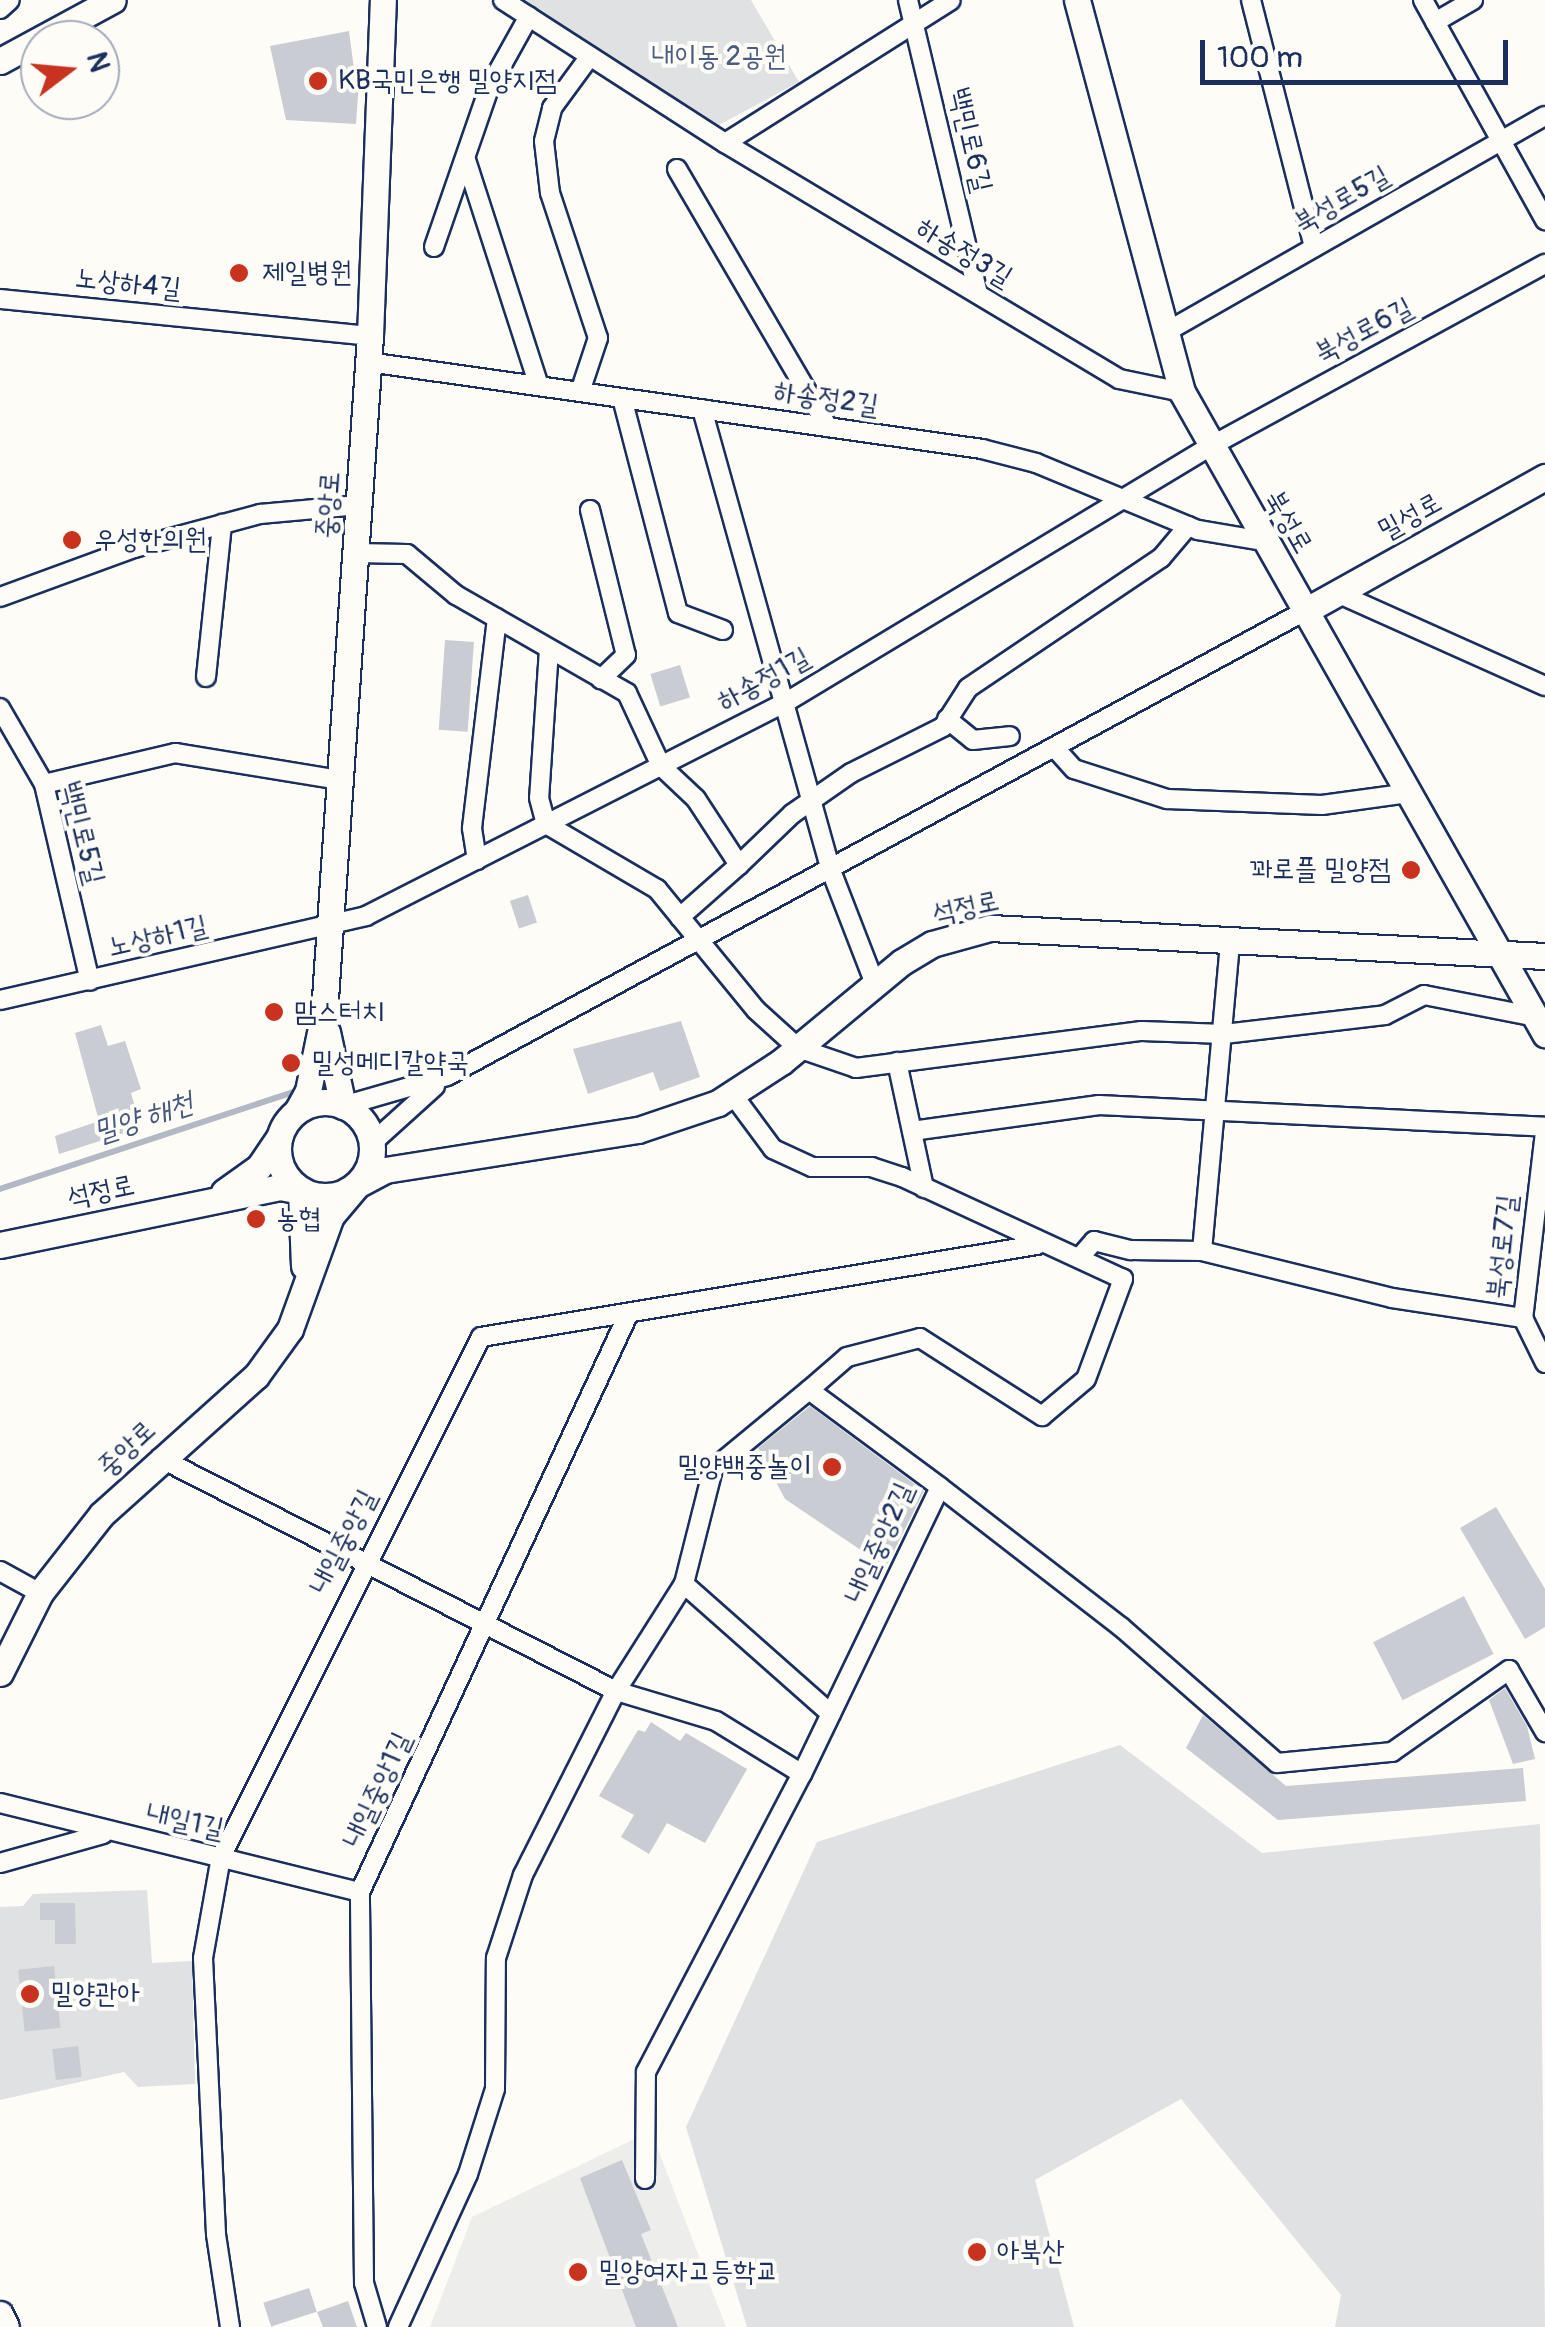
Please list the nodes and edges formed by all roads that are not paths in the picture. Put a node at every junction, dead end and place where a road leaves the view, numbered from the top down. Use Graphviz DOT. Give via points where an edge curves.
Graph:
graph roads {
  1 [pos="10,0"];
  2 [pos="113,0"];
  3 [pos="504,0"];
  4 [pos="908,0"];
  5 [pos="951,0"];
  6 [pos="1077,0"];
  7 [pos="1251,0"];
  8 [pos="1423,0"];
  9 [pos="1474,0"];
  10 [pos="388,6"];
  11 [pos="0,9"];
  12 [pos="529,16"];
  13 [pos="913,22"];
  14 [pos="1435,22"];
  15 [pos="590,56"];
  16 [pos="0,61"];
  17 [pos="1545,116"];
  18 [pos="1501,141"];
  19 [pos="724,143"];
  20 [pos="466,159"];
  21 [pos="677,170"];
  22 [pos="1545,220"];
  23 [pos="434,247"];
  24 [pos="1314,247"];
  25 [pos="1545,264"];
  26 [pos="978,293"];
  27 [pos="0,300"];
  28 [pos="1166,332"];
  29 [pos="370,336"];
  30 [pos="368,362"];
  31 [pos="539,386"];
  32 [pos="580,392"];
  33 [pos="1182,392"];
  34 [pos="622,398"];
  35 [pos="702,409"];
  36 [pos="828,427"];
  37 [pos="1209,447"];
  38 [pos="1545,476"];
  39 [pos="1122,498"];
  40 [pos="359,504"];
  41 [pos="590,510"];
  42 [pos="222,524"];
  43 [pos="1188,526"];
  44 [pos="1264,542"];
  45 [pos="356,553"];
  46 [pos="1337,593"];
  47 [pos="0,597"];
  48 [pos="1304,611"];
  49 [pos="497,618"];
  50 [pos="722,630"];
  51 [pos="549,649"];
  52 [pos="206,677"];
  53 [pos="602,679"];
  54 [pos="1545,686"];
  55 [pos="788,701"];
  56 [pos="0,708"];
  57 [pos="948,719"];
  58 [pos="1010,736"];
  59 [pos="1054,747"];
  60 [pos="661,766"];
  61 [pos="340,780"];
  62 [pos="44,784"];
  63 [pos="1408,793"];
  64 [pos="813,800"];
  65 [pos="546,824"];
  66 [pos="477,860"];
  67 [pos="739,864"];
  68 [pos="830,868"];
  69 [pos="680,917"];
  70 [pos="327,928"];
  71 [pos="698,940"];
  72 [pos="1230,941"];
  73 [pos="1500,954"];
  74 [pos="1545,956"];
  75 [pos="90,980"];
  76 [pos="875,984"];
  77 [pos="0,1000"];
  78 [pos="324,1012"];
  79 [pos="1540,1025"];
  80 [pos="1224,1034"];
  81 [pos="798,1048"];
  82 [pos="897,1062"];
  83 [pos="447,1076"];
  84 [pos="732,1095"];
  85 [pos="344,1106"];
  86 [pos="297,1111"];
  87 [pos="1216,1112"];
  88 [pos="1545,1130"];
  89 [pos="912,1131"];
  90 [pos="279,1137"];
  91 [pos="372,1143"];
  92 [pos="458,1157"];
  93 [pos="357,1185"];
  94 [pos="924,1188"];
  95 [pos="301,1190"];
  96 [pos="216,1198"];
  97 [pos="1037,1244"];
  98 [pos="0,1245"];
  99 [pos="1202,1251"];
  100 [pos="1082,1256"];
  101 [pos="304,1281"];
  102 [pos="628,1315"];
  103 [pos="1524,1318"];
  104 [pos="1545,1363"];
  105 [pos="808,1390"];
  106 [pos="160,1458"];
  107 [pos="940,1486"];
  108 [pos="365,1559"];
  109 [pos="0,1571"];
  110 [pos="684,1584"];
  111 [pos="40,1593"];
  112 [pos="486,1623"];
  113 [pos="0,1673"];
  114 [pos="616,1691"];
  115 [pos="831,1714"];
  116 [pos="1545,1732"];
  117 [pos="802,1774"];
  118 [pos="0,1803"];
  119 [pos="104,1834"];
  120 [pos="221,1857"];
  121 [pos="0,1863"];
  122 [pos="360,1892"];
  123 [pos="646,2178"];
  124 [pos="0,2314"];
  125 [pos="6,2327"];
  126 [pos="230,2327"];
  127 [pos="378,2327"];
  128 [pos="398,2327"];
  1 -- 11 [label="street"];
  2 -- 16 [label="street"];
  3 -- 12 [label="street, 하송정3길"];
  4 -- 13 [label="street, 백민로6길"];
  5 -- 13 [label="street"];
  6 -- 28 [label="street, 북성로"];
  7 -- 24 [label="street"];
  8 -- 14 [label="street"];
  9 -- 14 [label="street"];
  10 -- 29 [label="street, 중앙로"];
  12 -- 15 [label="street, 하송정3길"];
  12 -- 20 [label="street" via="489,88"];
  13 -- 19 [label="street"];
  13 -- 26 [label="street, 백민로6길"];
  14 -- 18 [label="street"];
  15 -- 19 [label="street, 하송정3길"];
  15 -- 32 [label="street" via="552,108 544,141 550,193 598,338"];
  17 -- 18 [label="street, 북성로5길"];
  18 -- 22 [label="street"];
  18 -- 24 [label="street, 북성로5길"];
  19 -- 26 [label="street, 하송정3길"];
  20 -- 23 [label="street"];
  20 -- 31 [label="street"];
  21 -- 36 [label="street"];
  24 -- 28 [label="street, 북성로5길"];
  25 -- 37 [label="street, 북성로6길"];
  26 -- 33 [label="street, 하송정3길" via="1119,379"];
  27 -- 29 [label="street, 노상하4길"];
  28 -- 33 [label="street, 북성로"];
  29 -- 30 [label="street, 중앙로"];
  30 -- 31 [label="street, 하송정2길"];
  30 -- 40 [label="street, 중앙로"];
  31 -- 32 [label="street, 하송정2길"];
  32 -- 34 [label="street, 하송정2길"];
  33 -- 37 [label="street, 북성로"];
  34 -- 35 [label="street, 하송정2길"];
  34 -- 50 [label="street" via="678,613"];
  35 -- 36 [label="street, 하송정2길"];
  35 -- 55 [label="street"];
  36 -- 39 [label="street, 하송정2길" via="982,449"];
  37 -- 39 [label="street, 하송정1길"];
  37 -- 44 [label="street, 북성로"];
  38 -- 46 [label="street, 밀성로"];
  39 -- 43 [label="street, 하송정2길"];
  39 -- 55 [label="street, 하송정1길"];
  40 -- 42 [label="street"];
  40 -- 45 [label="street, 중앙로"];
  41 -- 53 [label="street" via="626,655"];
  42 -- 47 [label="street"];
  42 -- 52 [label="street"];
  43 -- 44 [label="street, 하송정2길"];
  43 -- 57 [label="street" via="1161,558 968,688"];
  44 -- 48 [label="street, 북성로"];
  45 -- 49 [label="street" via="407,554"];
  45 -- 61 [label="street, 중앙로"];
  46 -- 48 [label="street, 밀성로"];
  46 -- 54 [label="street"];
  48 -- 59 [label="street"];
  48 -- 63 [label="street, 북성로"];
  49 -- 51 [label="street"];
  49 -- 66 [label="street" via="472,828"];
  51 -- 53 [label="street"];
  51 -- 65 [label="street" via="539,798"];
  53 -- 60 [label="street" via="639,708"];
  55 -- 60 [label="street, 하송정1길"];
  55 -- 64 [label="street"];
  56 -- 62 [label="street, 백민로5길"];
  57 -- 58 [label="street" via="973,740"];
  57 -- 64 [label="street"];
  59 -- 63 [label="street" via="1074,769 1167,800 1304,805"];
  59 -- 68 [label="street"];
  60 -- 65 [label="street, 하송정1길"];
  60 -- 67 [label="street" via="696,799"];
  61 -- 62 [label="street" via="175,754"];
  61 -- 70 [label="street, 중앙로"];
  62 -- 75 [label="street, 백민로5길"];
  63 -- 73 [label="street, 북성로"];
  64 -- 67 [label="street"];
  64 -- 68 [label="street"];
  65 -- 66 [label="street, 하송정1길"];
  65 -- 69 [label="street" via="657,889"];
  66 -- 70 [label="street, 하송정1길" via="366,916"];
  67 -- 69 [label="street"];
  68 -- 71 [label="street"];
  68 -- 76 [label="street"];
  69 -- 71 [label="street"];
  70 -- 75 [label="street, 노상하1길"];
  70 -- 78 [label="street, 중앙로"];
  71 -- 81 [label="street" via="756,1010"];
  71 -- 83 [label="street"];
  72 -- 73 [label="street, 석정로"];
  72 -- 76 [label="street, 석정로" via="990,928 932,944"];
  72 -- 80 [label="street"];
  73 -- 74 [label="street, 석정로"];
  73 -- 79 [label="street, 북성로"];
  75 -- 77 [label="street, 노상하1길"];
  76 -- 81 [label="street, 석정로"];
  78 -- 85 [label="street"];
  78 -- 86 [label="street" via="308,1091"];
  79 -- 80 [label="street" via="1424,995 1385,1015"];
  80 -- 82 [label="street" via="1142,1031"];
  80 -- 87 [label="street"];
  81 -- 82 [label="street" via="856,1068"];
  81 -- 84 [label="street, 석정로"];
  82 -- 89 [label="street"];
  83 -- 85 [label="street"];
  83 -- 91 [label="street"];
  84 -- 92 [label="street, 석정로" via="638,1130"];
  84 -- 94 [label="street" via="773,1148 812,1166 872,1167"];
  85 -- 86 [label="street" via="328,1102"];
  85 -- 91 [label="street" via="367,1127"];
  86 -- 90 [label="street"];
  87 -- 88 [label="street"];
  87 -- 89 [label="street" via="1061,1106"];
  87 -- 99 [label="street"];
  88 -- 103 [label="street, 북성로7길"];
  89 -- 94 [label="street"];
  90 -- 95 [label="street" via="281,1168"];
  90 -- 96 [label="street" via="259,1167"];
  91 -- 92 [label="street"];
  91 -- 93 [label="street" via="372,1159"];
  92 -- 93 [label="street, 석정로" via="385,1170"];
  93 -- 95 [label="street" via="330,1197"];
  93 -- 101 [label="street" via="330,1216"];
  94 -- 97 [label="street"];
  95 -- 96 [label="street, 석정로"];
  95 -- 101 [label="street"];
  96 -- 98 [label="street, 석정로"];
  97 -- 100 [label="street"];
  97 -- 102 [label="street, 내일중앙길"];
  99 -- 100 [label="street" via="1131,1250 1094,1240"];
  99 -- 103 [label="street" via="1392,1298"];
  100 -- 105 [label="street" via="1123,1279 1086,1380 1042,1416 920,1338 847,1357"];
  101 -- 106 [label="street, 중앙로" via="290,1329 256,1376"];
  102 -- 108 [label="street, 내일중앙길" via="481,1336"];
  102 -- 112 [label="street, 내일중앙1길"];
  103 -- 104 [label="street, 북성로7길"];
  105 -- 107 [label="street, 내일중앙2길"];
  105 -- 110 [label="street" via="713,1469"];
  106 -- 108 [label="street"];
  106 -- 111 [label="street, 중앙로" via="102,1514"];
  107 -- 115 [label="street, 내일중앙2길"];
  107 -- 116 [label="street" via="1121,1628 1277,1763 1392,1752 1509,1670"];
  108 -- 112 [label="street"];
  108 -- 120 [label="street, 내일중앙길"];
  109 -- 111 [label="street"];
  110 -- 114 [label="street"];
  110 -- 115 [label="street"];
  111 -- 113 [label="street, 중앙로"];
  112 -- 114 [label="street"];
  112 -- 122 [label="street, 내일중앙1길"];
  114 -- 117 [label="street" via="716,1722"];
  114 -- 128 [label="street" via="523,1875 496,1958 495,2089 468,2174"];
  115 -- 117 [label="street, 내일중앙2길"];
  117 -- 123 [label="street, 내일중앙2길" via="646,2072"];
  118 -- 119 [label="street, 내일1길"];
  119 -- 120 [label="street, 내일1길"];
  119 -- 121 [label="street"];
  120 -- 122 [label="street, 내일1길"];
  120 -- 126 [label="street, 내일중앙길" via="204,1958 216,2234"];
  122 -- 127 [label="street, 내일중앙1길" via="364,2283"];
  124 -- 125 [label="street"];
}
